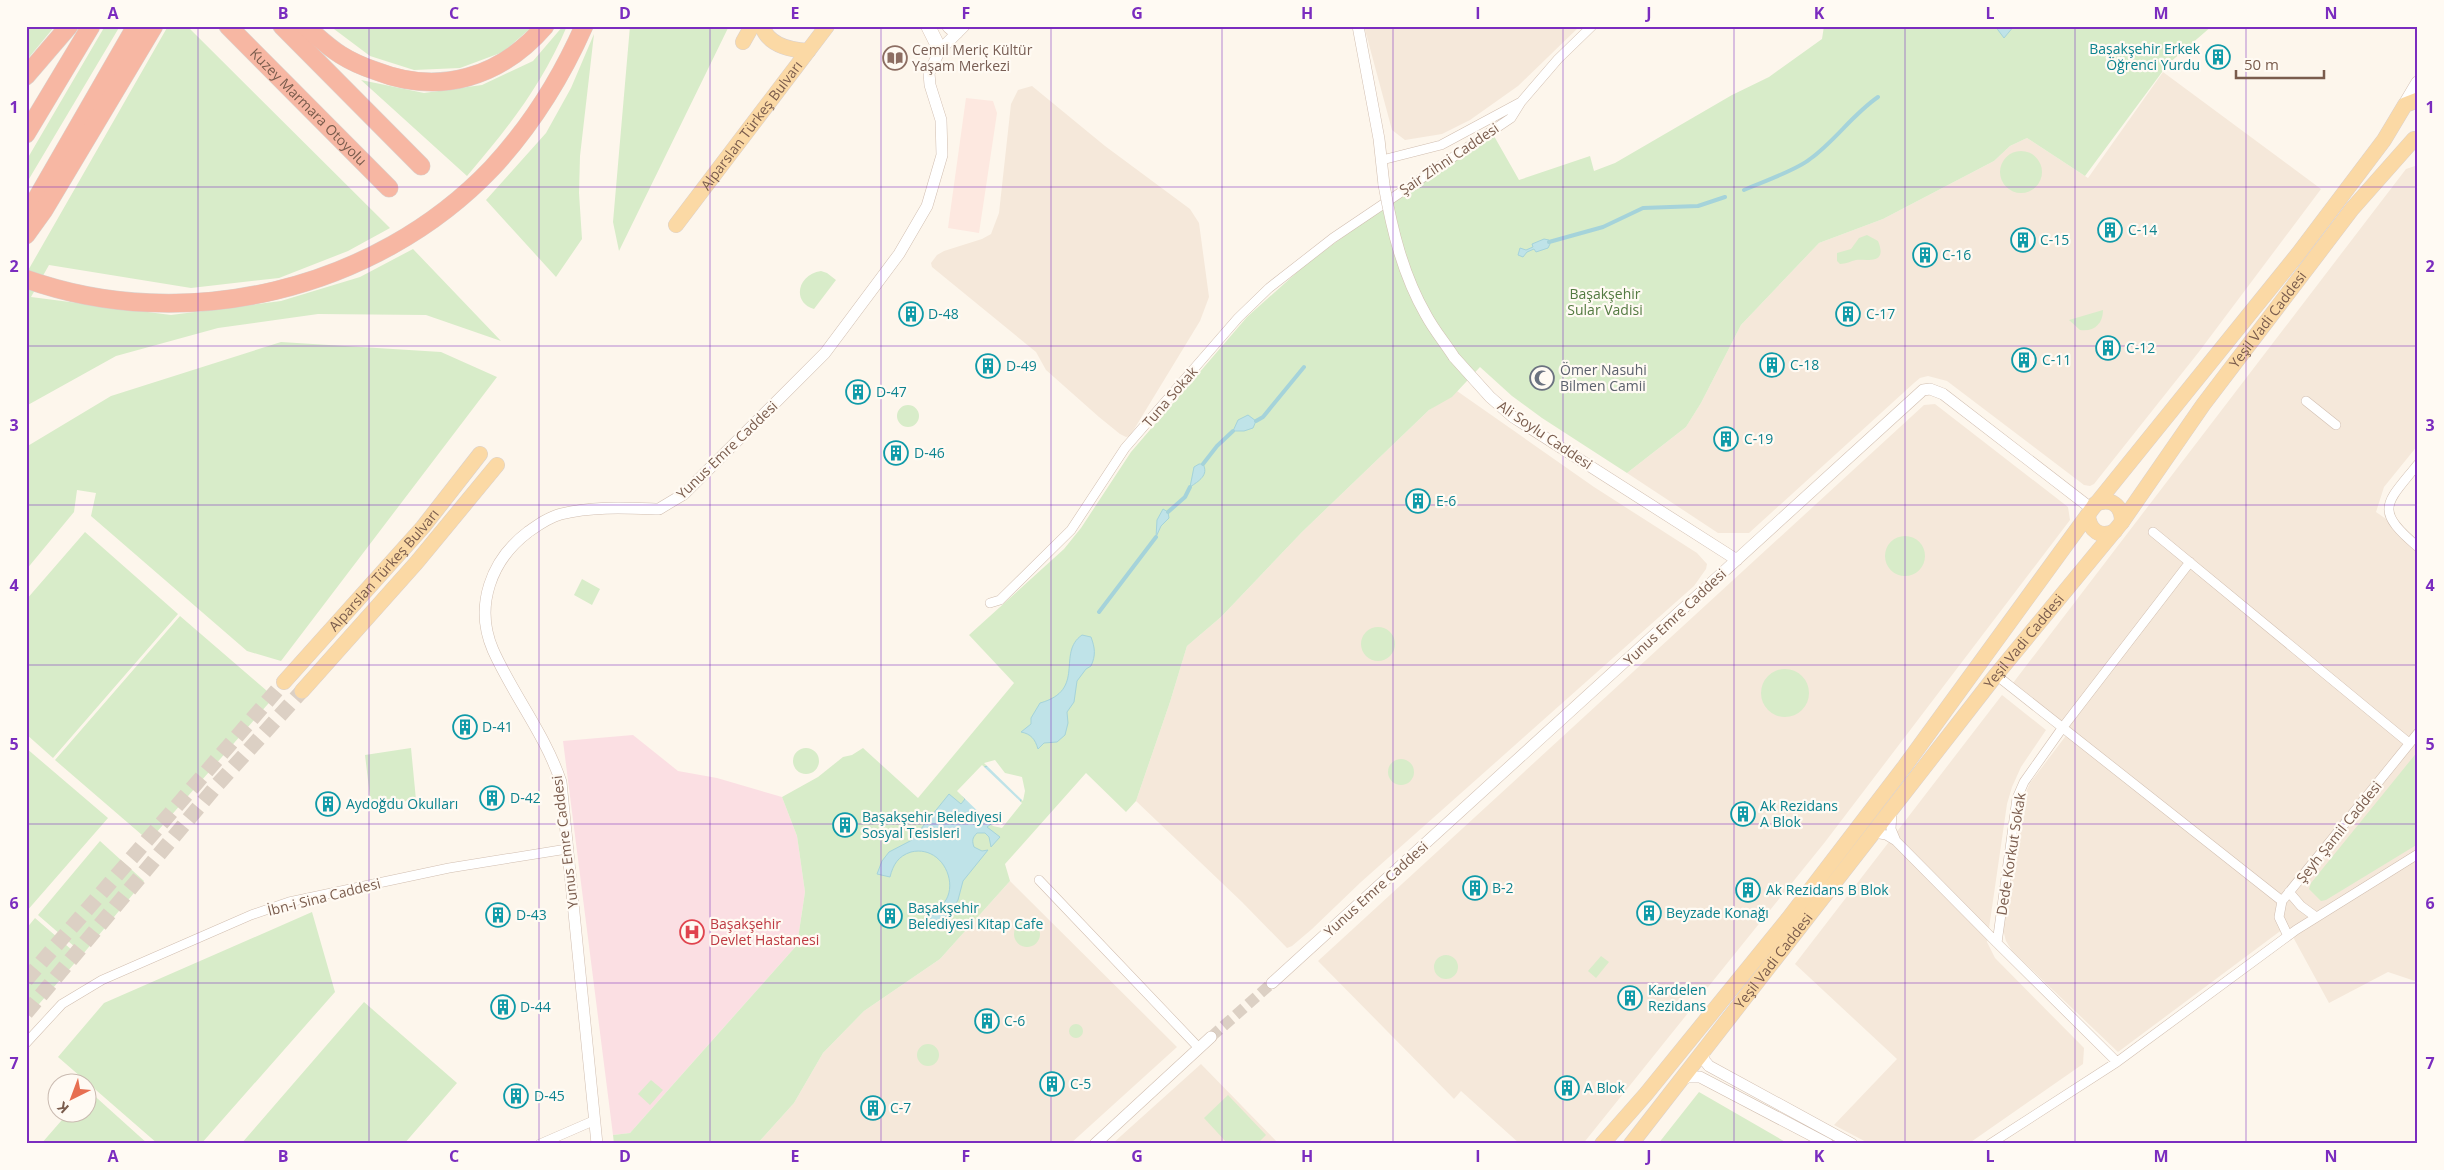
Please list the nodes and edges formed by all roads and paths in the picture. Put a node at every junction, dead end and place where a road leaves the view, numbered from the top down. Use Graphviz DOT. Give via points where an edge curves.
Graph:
graph roads {
  1 [pos="69,26"];
  2 [pos="90,26"];
  3 [pos="136,26"];
  4 [pos="154,26"];
  5 [pos="228,26"];
  6 [pos="282,26"];
  7 [pos="305,26"];
  8 [pos="545,26"];
  9 [pos="584,26"];
  10 [pos="752,26"];
  11 [pos="762,26"];
  12 [pos="827,26"];
  13 [pos="928,26"];
  14 [pos="1358,26"];
  15 [pos="1592,26"];
  16 [pos="956,28"];
  17 [pos="742,42"];
  18 [pos="940,50"];
  19 [pos="808,51"];
  20 [pos="26,76"];
  21 [pos="2418,83"];
  22 [pos="1521,102"];
  23 [pos="2407,107"];
  24 [pos="26,134"];
  25 [pos="2416,139"];
  26 [pos="1382,160"];
  27 [pos="421,166"];
  28 [pos="389,188"];
  29 [pos="1372,210"];
  30 [pos="26,217"];
  31 [pos="676,225"];
  32 [pos="26,235"];
  33 [pos="34,281"];
  34 [pos="2306,402"];
  35 [pos="2336,425"];
  36 [pos="480,454"];
  37 [pos="2418,464"];
  38 [pos="497,465"];
  39 [pos="2092,509"];
  40 [pos="2118,526"];
  41 [pos="2153,532"];
  42 [pos="2418,547"];
  43 [pos="1737,560"];
  44 [pos="2190,562"];
  45 [pos="990,604"];
  46 [pos="1996,675"];
  47 [pos="284,682"];
  48 [pos="302,691"];
  49 [pos="2063,727"];
  50 [pos="2418,733"];
  51 [pos="2410,743"];
  52 [pos="1892,810"];
  53 [pos="1874,834"];
  54 [pos="1896,841"];
  55 [pos="567,849"];
  56 [pos="2418,854"];
  57 [pos="1039,880"];
  58 [pos="2289,892"];
  59 [pos="2282,901"];
  60 [pos="2316,916"];
  61 [pos="2288,936"];
  62 [pos="1997,943"];
  63 [pos="1272,983"];
  64 [pos="1211,1037"];
  65 [pos="26,1043"];
  66 [pos="1199,1048"];
  67 [pos="1704,1052"];
  68 [pos="2117,1062"];
  69 [pos="1682,1080"];
  70 [pos="593,1121"];
  71 [pos="540,1144"];
  72 [pos="597,1144"];
  73 [pos="1095,1144"];
  74 [pos="1602,1144"];
  75 [pos="1631,1144"];
  76 [pos="1828,1144"];
  77 [pos="1852,1144"];
  78 [pos="1990,1144"];
  1 -- 20 [label="highway"];
  2 -- 24 [label="highway"];
  3 -- 30 [label="highway"];
  4 -- 32 [label="highway"];
  5 -- 28 [label="highway, Kuzey Marmara Otoyolu"];
  6 -- 27 [label="highway"];
  7 -- 8 [label="highway" via="361,66 394,78 423,83 478,74 505,63"];
  9 -- 33 [label="highway" via="556,84 533,119 492,168 415,232 372,256 274,291 187,303 119,300"];
  10 -- 17 [label="main road"];
  11 -- 19 [label="main road" via="774,42 786,48"];
  12 -- 19 [label="main road, Alparslan Türkeş Bulvarı"];
  13 -- 18 [label="main road"];
  14 -- 26 [label="street, Ali Soylu Caddesi"];
  15 -- 22 [label="street, Şair Zihni Caddesi"];
  16 -- 18 [label="street, Yunus Emre Caddesi"];
  18 -- 55 [label="street, Yunus Emre Caddesi" via="929,73 941,120 942,155 927,206 899,254 824,353 684,494 669,505 659,509 586,509 558,514 540,523 510,548 492,575 484,610 486,630 493,650 555,763 561,782"];
  19 -- 31 [label="main road, Alparslan Türkeş Bulvarı"];
  21 -- 23 [label="main road, Yeşil Vadi Caddesi"];
  22 -- 26 [label="street, Şair Zihni Caddesi" via="1441,145"];
  22 -- 29 [label="street, Şair Zihni Caddesi" via="1511,118"];
  23 -- 25 [label="main road" via="2401,127"];
  23 -- 39 [label="main road, Yeşil Vadi Caddesi" via="2298,254"];
  25 -- 40 [label="main road, Yeşil Vadi Caddesi" via="2328,240 2203,405"];
  26 -- 43 [label="street, Ali Soylu Caddesi, bridge" via="1392,230 1406,274 1426,316 1454,357 1513,417"];
  29 -- 45 [label="street, Tuna Sokak" via="1269,288 1238,318 1125,448 1071,530 1006,595"];
  34 -- 35 [label="street"];
  36 -- 47 [label="main road, Alparslan Türkeş Bulvarı" via="423,527"];
  37 -- 42 [label="street" via="2389,500 2388,515"];
  38 -- 48 [label="main road, Alparslan Türkeş Bulvarı" via="417,562"];
  39 -- 40 [label="main road" via="2104,501 2114,503 2121,511"];
  39 -- 40 [label="main road" via="2089,525 2096,532 2105,534"];
  39 -- 43 [label="street, Yunus Emre Caddesi" via="1943,394 1923,390"];
  39 -- 74 [label="main road, Yeşil Vadi Caddesi" via="1905,766 1788,919"];
  40 -- 46 [label="main road, Yeşil Vadi Caddesi"];
  41 -- 44 [label="street"];
  43 -- 63 [label="street, Yunus Emre Caddesi"];
  44 -- 49 [label="street, Dede Korkut Sokak"];
  44 -- 51 [label="street"];
  46 -- 49 [label="street"];
  46 -- 52 [label="main road, Yeşil Vadi Caddesi"];
  49 -- 59 [label="street"];
  49 -- 62 [label="street, Dede Korkut Sokak" via="2024,782 2017,798"];
  50 -- 51 [label="street, Şeyh Şamil Caddesi"];
  51 -- 58 [label="street, Şeyh Şamil Caddesi"];
  52 -- 53 [label="main road, Yeşil Vadi Caddesi"];
  52 -- 54 [label="street" via="1891,828"];
  53 -- 54 [label="street" via="1886,835"];
  53 -- 67 [label="main road, Yeşil Vadi Caddesi"];
  54 -- 62 [label="street"];
  55 -- 65 [label="street, İbn-i Sina Caddesi" via="448,868 289,902 251,915 102,980 62,1004"];
  55 -- 70 [label="street, Yunus Emre Caddesi"];
  56 -- 60 [label="street"];
  57 -- 66 [label="street"];
  58 -- 59 [label="street, Şeyh Şamil Caddesi"];
  58 -- 60 [label="street"];
  59 -- 61 [label="street" via="2279,917"];
  60 -- 61 [label="street"];
  61 -- 68 [label="street"];
  62 -- 68 [label="street"];
  64 -- 66 [label="street"];
  66 -- 73 [label="street"];
  67 -- 69 [label="main road, Yeşil Vadi Caddesi"];
  67 -- 77 [label="street" via="1704,1060 1709,1066"];
  68 -- 78 [label="street"];
  69 -- 75 [label="main road, Yeşil Vadi Caddesi"];
  69 -- 76 [label="street" via="1700,1077"];
  70 -- 71 [label="street"];
  70 -- 72 [label="street, Yunus Emre Caddesi"];
}
